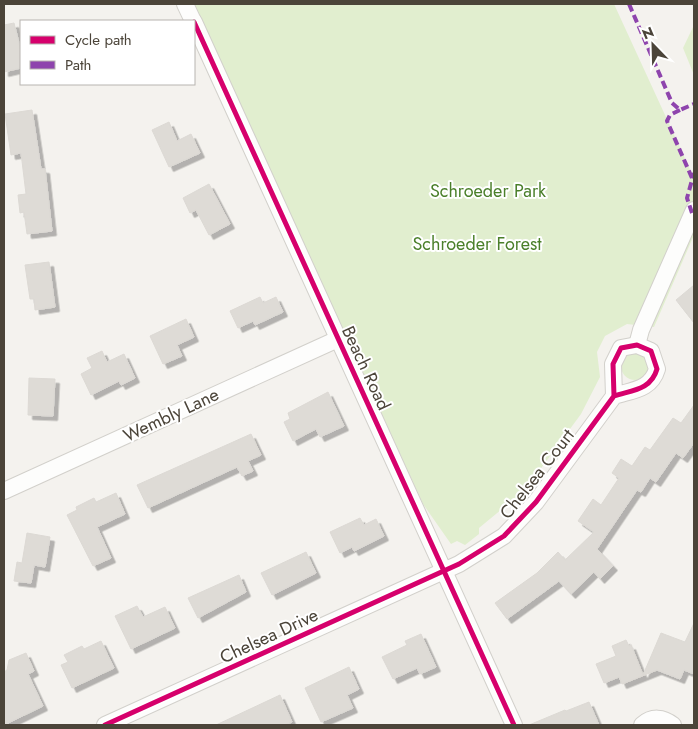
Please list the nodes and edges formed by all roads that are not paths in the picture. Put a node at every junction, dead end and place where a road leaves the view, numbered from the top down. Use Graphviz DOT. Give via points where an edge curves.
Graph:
graph roads {
  1 [pos="186,4"];
  2 [pos="193,20"];
  3 [pos="195,24"];
  4 [pos="694,210"];
  5 [pos="338,339"];
  6 [pos="637,344"];
  7 [pos="614,396"];
  8 [pos="4,491"];
  9 [pos="444,571"];
  10 [pos="669,722"];
  11 [pos="105,725"];
  12 [pos="514,725"];
  13 [pos="642,725"];
  1 -- 2 [label="street, Beach Road"];
  3 -- 5 [label="street, Beach Road"];
  4 -- 6 [label="street"];
  5 -- 8 [label="street, Wembly Lane"];
  5 -- 9 [label="street, Beach Road"];
  6 -- 7 [label="street" via="621,348 616,355 613,364"];
  6 -- 7 [label="street" via="651,351 657,363 655,375 645,386"];
  7 -- 9 [label="street, Chelsea Court" via="517,524 491,546"];
  9 -- 11 [label="street, Chelsea Drive"];
  9 -- 12 [label="street, Beach Road"];
  10 -- 13 [label="street" via="653,718"];
}
